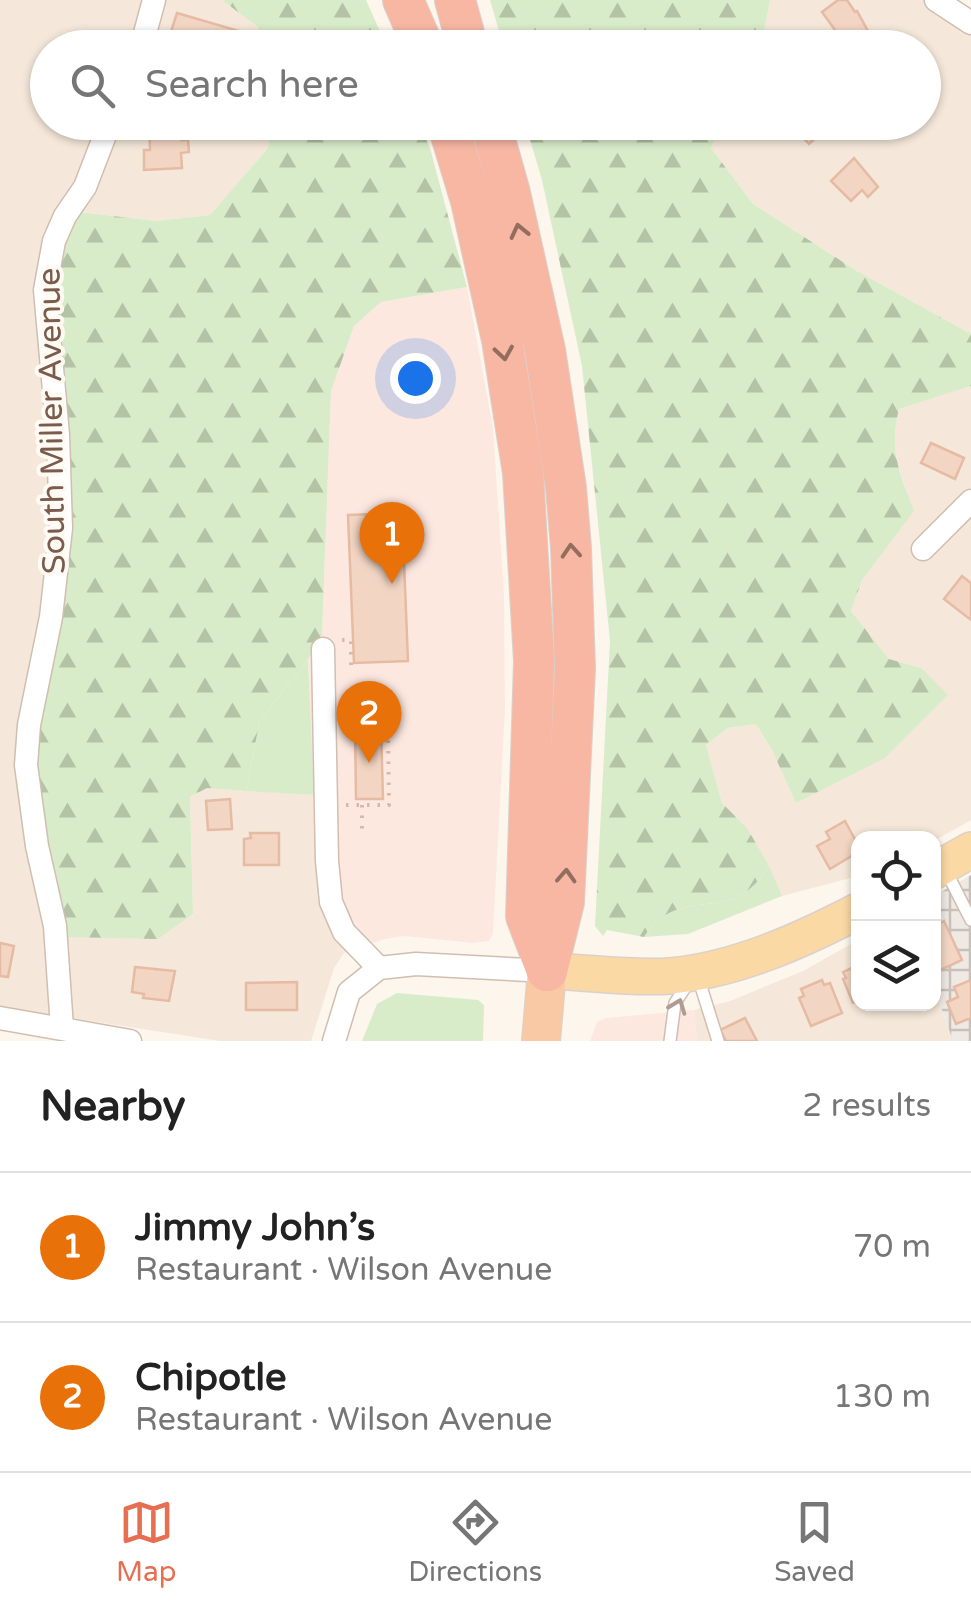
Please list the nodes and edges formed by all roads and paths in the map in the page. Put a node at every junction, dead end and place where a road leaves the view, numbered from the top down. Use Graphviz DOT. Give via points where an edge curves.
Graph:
graph roads {
  1 [pos="154,0"];
  2 [pos="404,0"];
  3 [pos="455,0"];
  4 [pos="936,0"];
  5 [pos="971,24"];
  6 [pos="146,30"];
  7 [pos="416,30"];
  8 [pos="463,30"];
  9 [pos="103,140"];
  10 [pos="453,140"];
  11 [pos="495,140"];
  12 [pos="971,501"];
  13 [pos="923,549"];
  14 [pos="323,649"];
  15 [pos="392,694"];
  16 [pos="341,805"];
  17 [pos="362,805"];
  18 [pos="362,836"];
  19 [pos="949,862"];
  20 [pos="851,914"];
  21 [pos="971,920"];
  22 [pos="379,968"];
  23 [pos="546,971"];
  24 [pos="695,973"];
  25 [pos="0,1018"];
  26 [pos="62,1028"];
  27 [pos="130,1041"];
  28 [pos="334,1041"];
  29 [pos="540,1041"];
  30 [pos="670,1041"];
  31 [pos="718,1041"];
  1 -- 6 [label="street"];
  2 -- 7 [label="highway"];
  3 -- 8 [label="highway"];
  4 -- 5 [label="street"];
  9 -- 26 [label="street, South Miller Avenue" via="54,240 45,290 61,528 26,764 55,926"];
  10 -- 23 [label="highway, one-way" via="502,340 522,473 534,661 526,916"];
  23 -- 11 [label="highway, one-way" via="564,902 575,669 570,548 544,350"];
  12 -- 13 [label="street"];
  14 -- 22 [label="street" via="331,902 344,932"];
  15 -- 17 [label="path" via="389,805"];
  16 -- 17 [label="path"];
  17 -- 18 [label="path"];
  19 -- 21 [label="lane"];
  20 -- 24 [label="main road" via="748,959"];
  22 -- 23 [label="street"];
  22 -- 28 [label="street" via="348,992"];
  23 -- 24 [label="main road"];
  23 -- 29 [label="highway"];
  30 -- 24 [label="lane, one-way" via="676,1004"];
  24 -- 31 [label="lane"];
  25 -- 26 [label="street"];
  26 -- 27 [label="street"];
}
